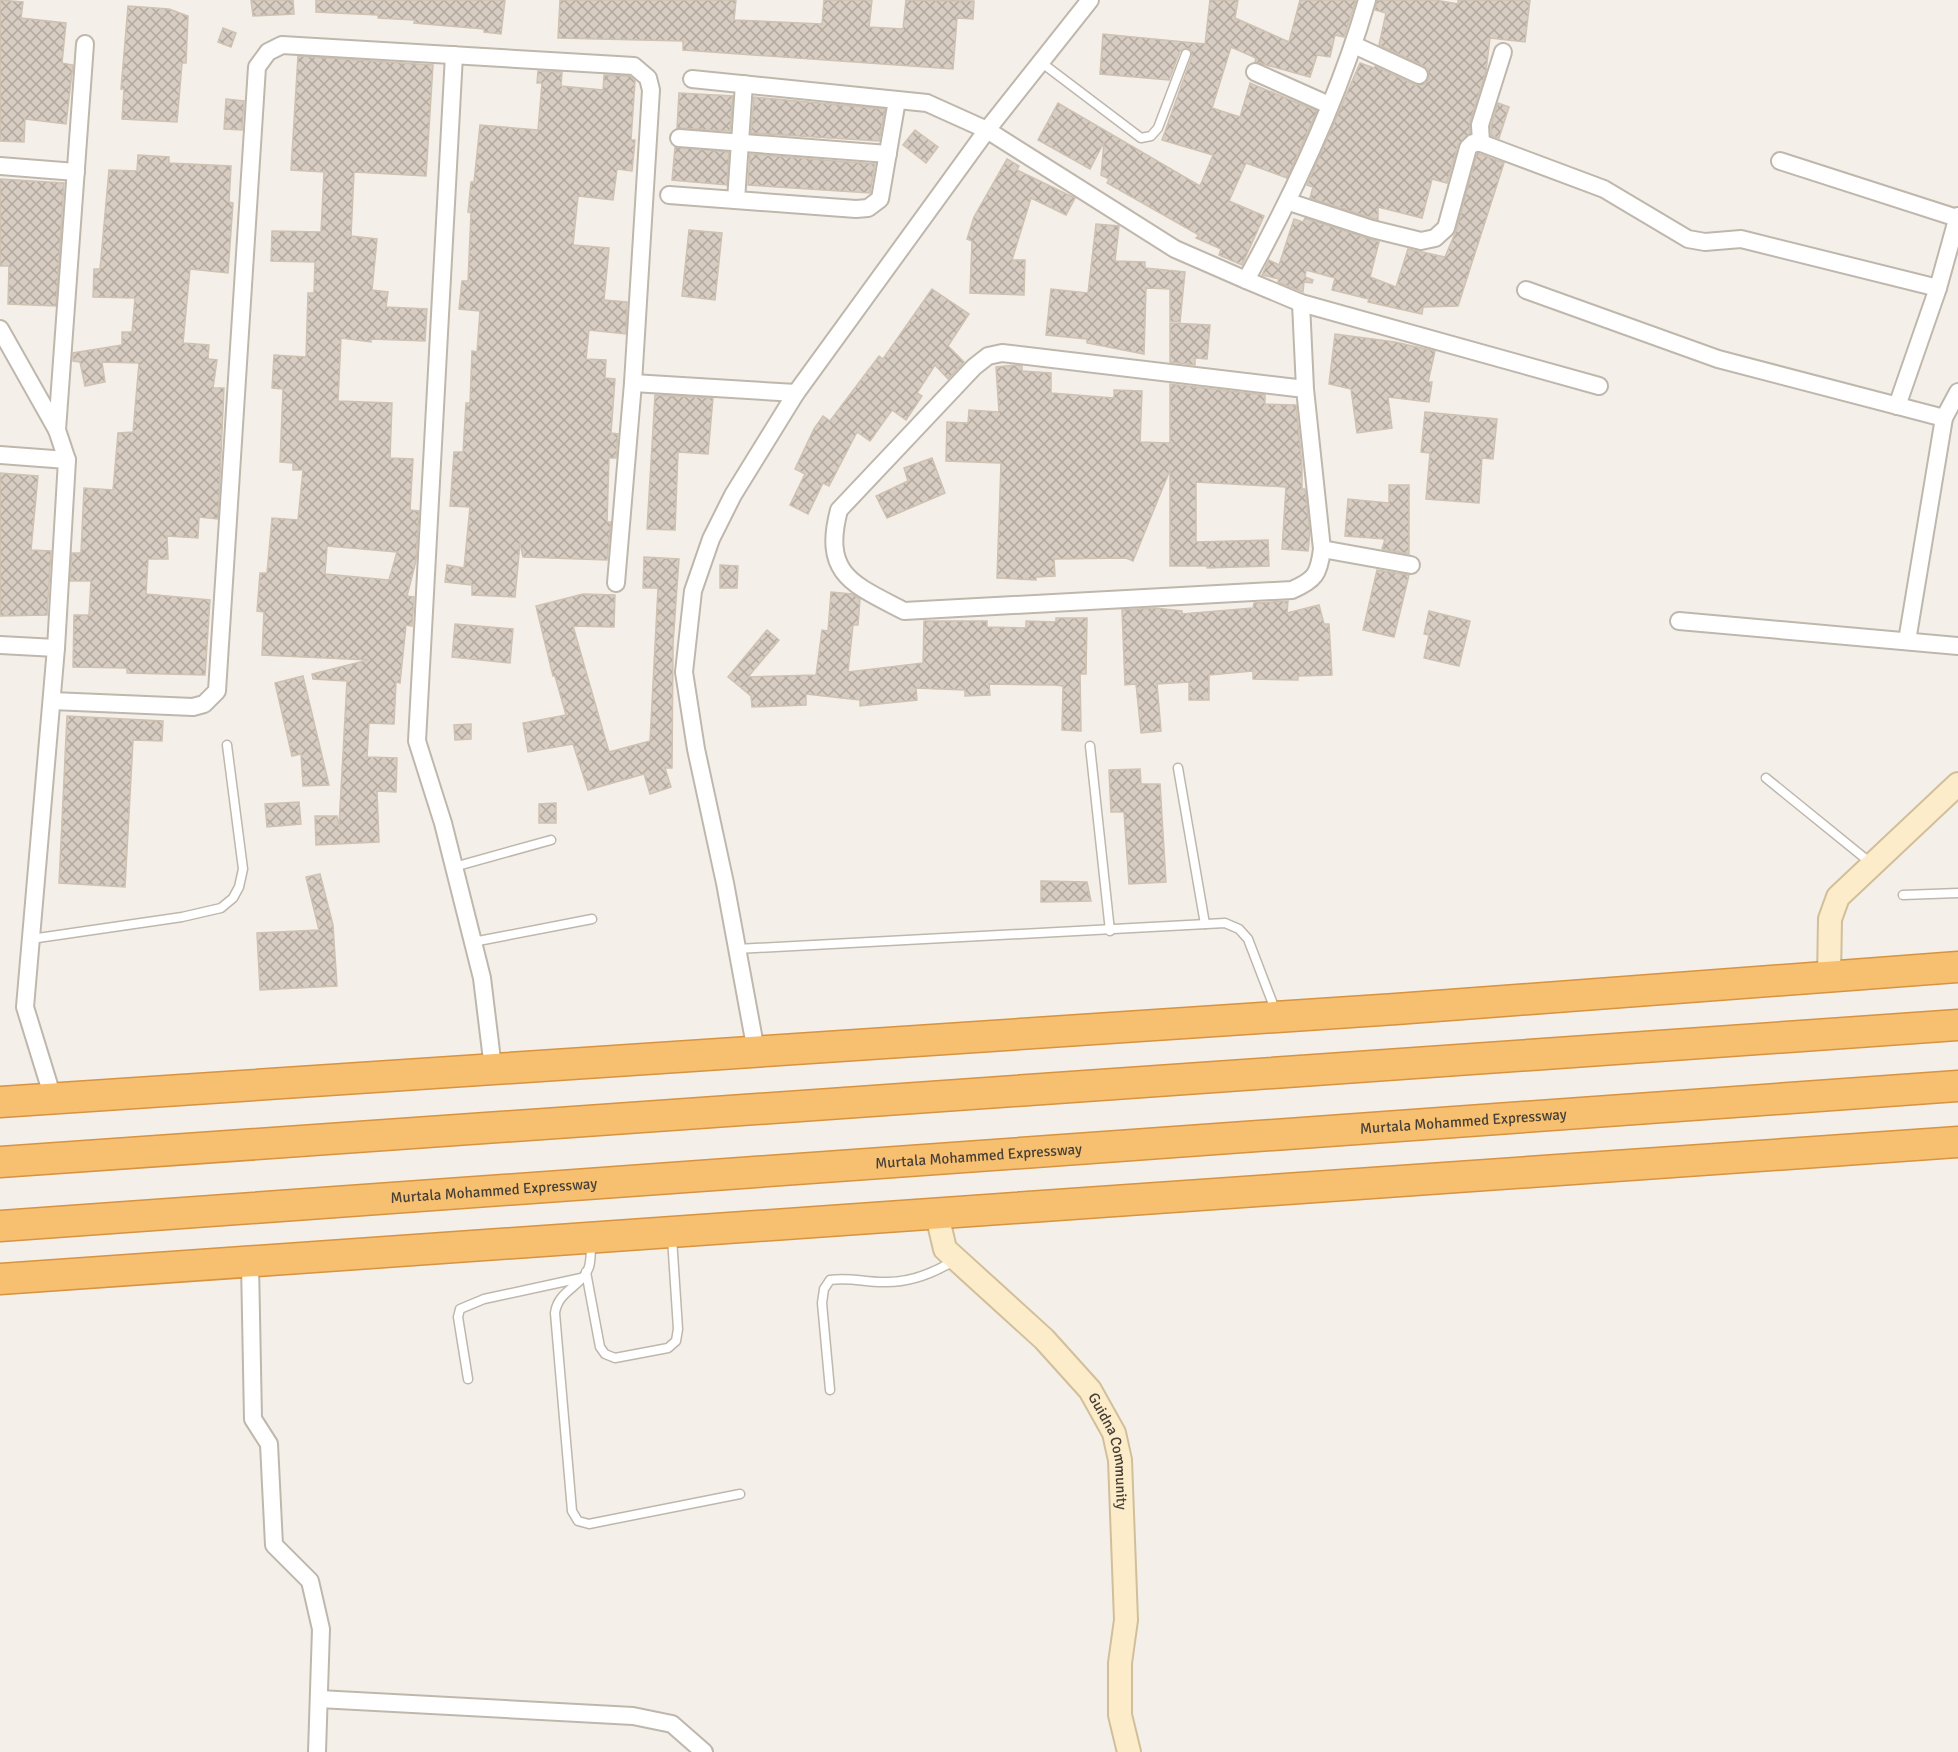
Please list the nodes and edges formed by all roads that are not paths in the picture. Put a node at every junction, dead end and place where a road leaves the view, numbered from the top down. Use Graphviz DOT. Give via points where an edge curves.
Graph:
graph roads {
  1 [pos="1090,0"];
  2 [pos="1367,0"];
  3 [pos="85,44"];
  4 [pos="1354,45"];
  5 [pos="1503,52"];
  6 [pos="1186,54"];
  7 [pos="454,55"];
  8 [pos="1042,63"];
  9 [pos="1255,72"];
  10 [pos="1419,75"];
  11 [pos="692,79"];
  12 [pos="744,84"];
  13 [pos="897,100"];
  14 [pos="1329,105"];
  15 [pos="987,130"];
  16 [pos="680,138"];
  17 [pos="1481,143"];
  18 [pos="741,144"];
  19 [pos="888,154"];
  20 [pos="1780,161"];
  21 [pos="0,166"];
  22 [pos="76,172"];
  23 [pos="669,195"];
  24 [pos="736,200"];
  25 [pos="1289,202"];
  26 [pos="1958,217"];
  27 [pos="1246,280"];
  28 [pos="1938,288"];
  29 [pos="1526,290"];
  30 [pos="1301,303"];
  31 [pos="0,329"];
  32 [pos="633,383"];
  33 [pos="1599,386"];
  34 [pos="1305,389"];
  35 [pos="1958,392"];
  36 [pos="796,393"];
  37 [pos="1897,406"];
  38 [pos="1944,418"];
  39 [pos="57,430"];
  40 [pos="0,455"];
  41 [pos="68,460"];
  42 [pos="1322,549"];
  43 [pos="1411,565"];
  44 [pos="616,583"];
  45 [pos="1679,621"];
  46 [pos="1907,641"];
  47 [pos="0,645"];
  48 [pos="1958,646"];
  49 [pos="56,648"];
  50 [pos="52,701"];
  51 [pos="227,745"];
  52 [pos="1090,746"];
  53 [pos="1178,768"];
  54 [pos="1766,778"];
  55 [pos="1958,784"];
  56 [pos="550,840"];
  57 [pos="1872,865"];
  58 [pos="454,867"];
  59 [pos="1958,893"];
  60 [pos="1903,895"];
  61 [pos="592,919"];
  62 [pos="1204,924"];
  63 [pos="1110,931"];
  64 [pos="31,939"];
  65 [pos="473,942"];
  66 [pos="737,949"];
  67 [pos="1958,967"];
  68 [pos="1829,977"];
  69 [pos="1278,1017"];
  70 [pos="1958,1025"];
  71 [pos="756,1051"];
  72 [pos="493,1068"];
  73 [pos="1958,1086"];
  74 [pos="53,1098"];
  75 [pos="0,1102"];
  76 [pos="1958,1142"];
  77 [pos="0,1162"];
  78 [pos="937,1215"];
  79 [pos="0,1226"];
  80 [pos="671,1234"];
  81 [pos="592,1240"];
  82 [pos="956,1260"];
  83 [pos="250,1263"];
  84 [pos="584,1275"];
  85 [pos="0,1279"];
  86 [pos="468,1379"];
  87 [pos="830,1390"];
  88 [pos="740,1494"];
  89 [pos="319,1699"];
  90 [pos="317,1752"];
  91 [pos="704,1752"];
  92 [pos="1129,1752"];
  1 -- 8 [label="street"];
  2 -- 4 [label="street"];
  3 -- 22 [label="street"];
  4 -- 10 [label="street"];
  4 -- 14 [label="street"];
  5 -- 17 [label="street" via="1480,125"];
  6 -- 8 [label="lane" via="1158,128 1151,136 1141,138"];
  7 -- 32 [label="street" via="634,66 648,78 651,90"];
  7 -- 50 [label="street" via="282,45 268,52 257,67 216,691 204,704 193,707"];
  7 -- 58 [label="street" via="417,741"];
  8 -- 15 [label="street"];
  9 -- 14 [label="street"];
  11 -- 12 [label="street"];
  12 -- 13 [label="street"];
  12 -- 18 [label="street"];
  13 -- 15 [label="street" via="927,104"];
  13 -- 19 [label="street"];
  14 -- 25 [label="street"];
  15 -- 27 [label="street" via="1175,249"];
  15 -- 36 [label="street"];
  16 -- 18 [label="street"];
  17 -- 25 [label="street" via="1468,148 1446,228 1435,238 1421,241 1372,229"];
  17 -- 28 [label="street" via="1604,189 1688,239 1741,239"];
  18 -- 19 [label="street"];
  18 -- 24 [label="street"];
  19 -- 24 [label="street" via="880,199 868,208"];
  20 -- 26 [label="street"];
  21 -- 22 [label="street"];
  22 -- 39 [label="street"];
  23 -- 24 [label="street"];
  25 -- 27 [label="street"];
  26 -- 28 [label="street"];
  27 -- 30 [label="street"];
  28 -- 37 [label="street"];
  29 -- 37 [label="street" via="1718,359"];
  30 -- 33 [label="street"];
  30 -- 34 [label="street"];
  31 -- 39 [label="street"];
  32 -- 36 [label="street"];
  32 -- 44 [label="street"];
  34 -- 42 [label="street"];
  34 -- 42 [label="street" via="1002,353 988,356 839,510 832,536 836,561 849,581 904,611 1292,590 1311,582 1320,566"];
  35 -- 38 [label="street"];
  36 -- 66 [label="street" via="733,495 711,539 693,591 684,672"];
  37 -- 38 [label="street"];
  38 -- 46 [label="street"];
  39 -- 41 [label="street"];
  40 -- 41 [label="street"];
  41 -- 49 [label="street"];
  42 -- 43 [label="street"];
  45 -- 46 [label="street"];
  46 -- 48 [label="street"];
  47 -- 49 [label="street"];
  49 -- 50 [label="street"];
  50 -- 64 [label="street"];
  51 -- 64 [label="lane" via="243,869 233,898 221,908 182,917"];
  52 -- 63 [label="lane"];
  53 -- 62 [label="lane"];
  54 -- 57 [label="lane"];
  55 -- 57 [label="street"];
  56 -- 58 [label="lane"];
  57 -- 68 [label="street" via="1838,897 1830,919"];
  58 -- 65 [label="street"];
  59 -- 60 [label="lane"];
  61 -- 65 [label="lane"];
  62 -- 63 [label="lane"];
  62 -- 69 [label="lane" via="1225,923 1239,929 1248,939"];
  63 -- 66 [label="lane"];
  64 -- 74 [label="street" via="25,1007"];
  65 -- 72 [label="street" via="482,978"];
  66 -- 71 [label="street"];
  67 -- 68 [label="highway"];
  68 -- 69 [label="highway"];
  69 -- 71 [label="highway"];
  70 -- 77 [label="highway"];
  71 -- 72 [label="highway"];
  72 -- 74 [label="highway"];
  73 -- 79 [label="highway, Murtala Mohammed Expressway"];
  74 -- 75 [label="highway"];
  76 -- 78 [label="highway"];
  78 -- 80 [label="highway"];
  78 -- 82 [label="street, Guidna Community" via="941,1241"];
  80 -- 81 [label="highway"];
  80 -- 84 [label="lane" via="678,1329 668,1348 615,1358 605,1354 600,1347"];
  81 -- 83 [label="highway"];
  81 -- 84 [label="lane" via="590,1266"];
  82 -- 87 [label="lane" via="931,1274 884,1282 849,1277 830,1280 822,1303"];
  82 -- 92 [label="street, Guidna Community" via="1044,1339 1090,1390 1113,1433 1120,1460 1126,1620 1120,1664 1120,1715"];
  83 -- 85 [label="highway"];
  83 -- 89 [label="street" via="253,1419 269,1444 274,1545 310,1581 321,1629"];
  84 -- 86 [label="lane" via="484,1299 460,1309"];
  84 -- 88 [label="lane" via="562,1295 555,1313 572,1511 578,1521 589,1524"];
  89 -- 90 [label="street"];
  89 -- 91 [label="street" via="633,1716 672,1724"];
}
